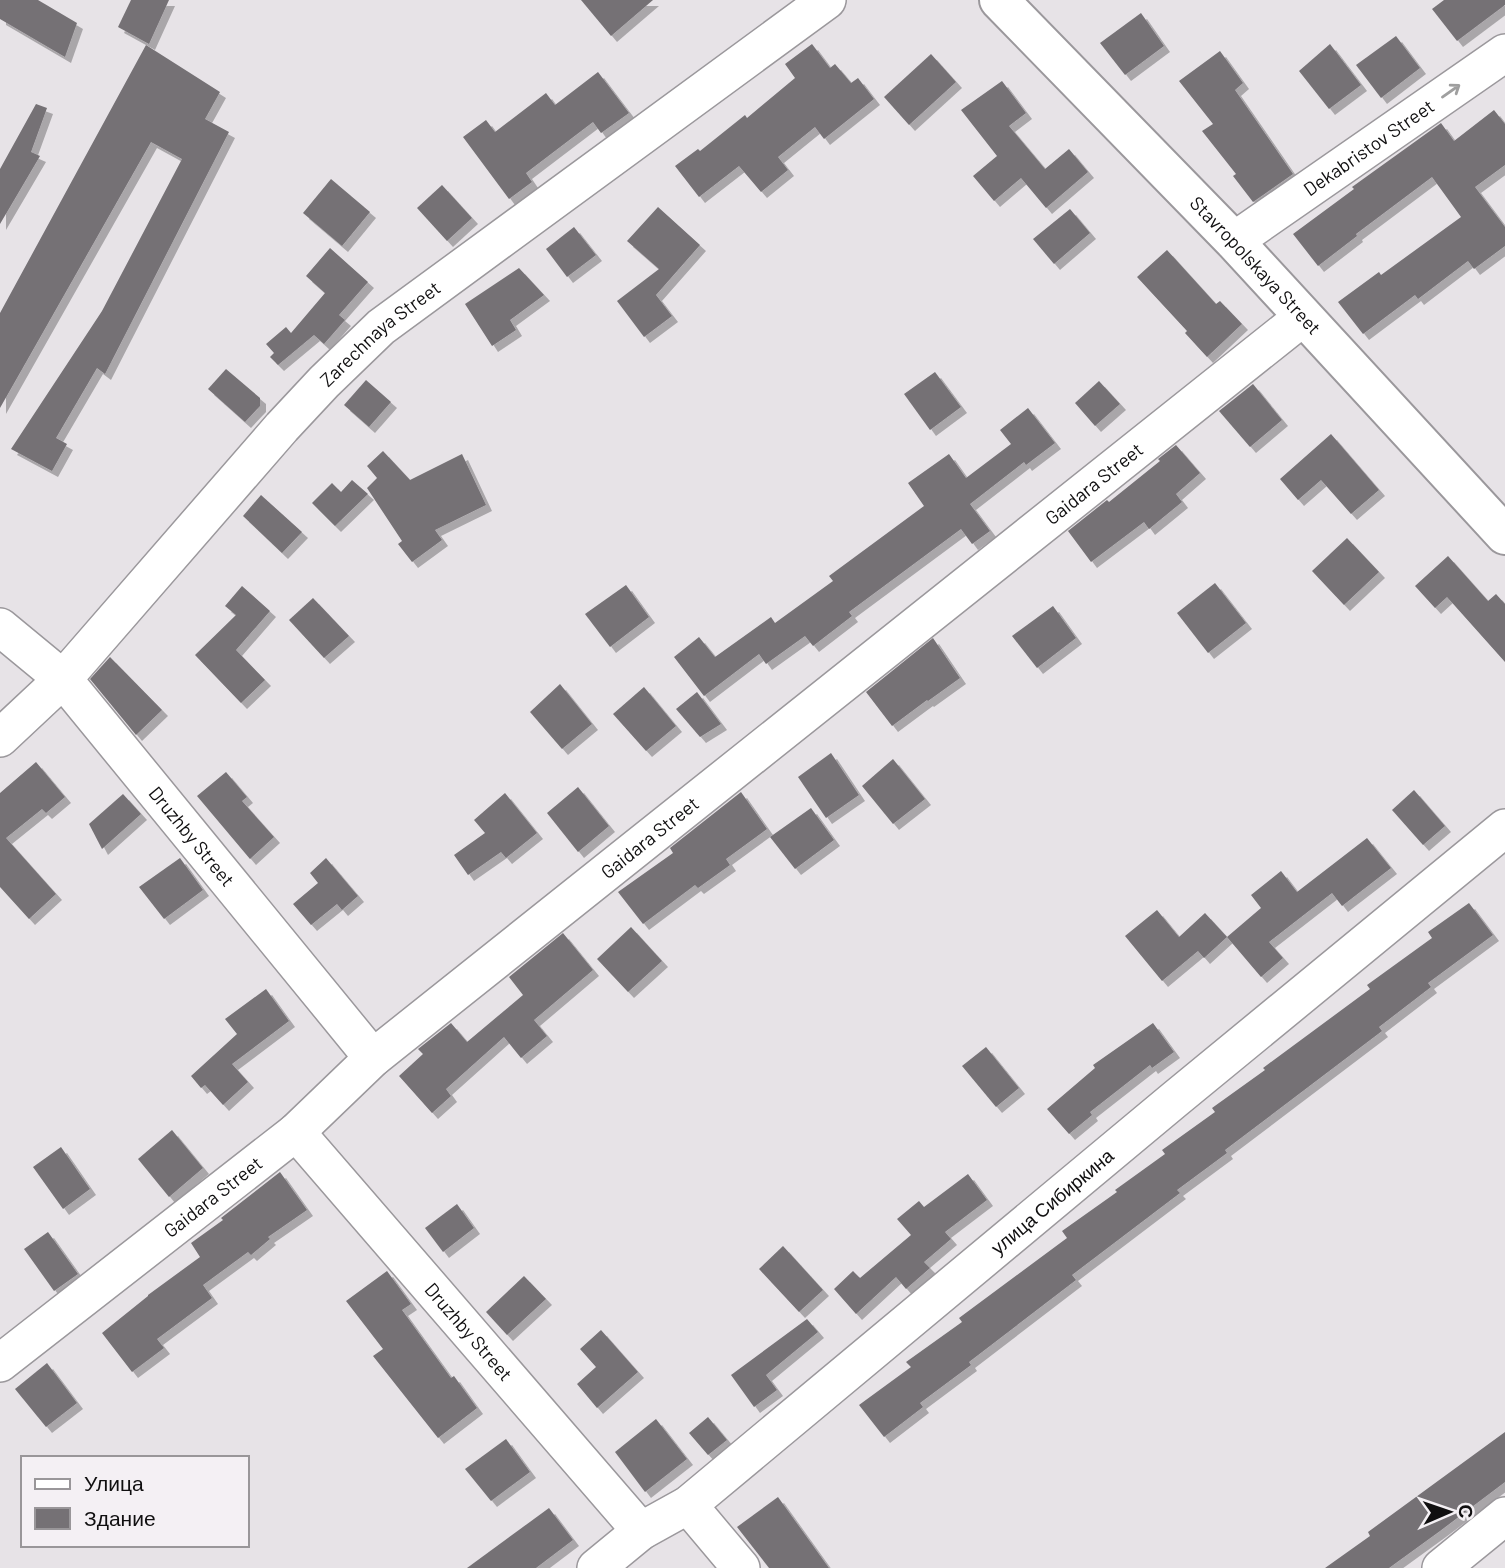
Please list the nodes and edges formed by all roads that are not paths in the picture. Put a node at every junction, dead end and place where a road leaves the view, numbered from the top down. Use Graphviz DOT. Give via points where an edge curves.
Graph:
graph roads {
  1 [pos="827,0"];
  2 [pos="999,0"];
  3 [pos="1505,53"];
  4 [pos="1234,241"];
  5 [pos="1303,317"];
  6 [pos="1505,535"];
  7 [pos="0,627"];
  8 [pos="63,679"];
  9 [pos="0,738"];
  10 [pos="1505,828"];
  11 [pos="373,1058"];
  12 [pos="296,1132"];
  13 [pos="0,1363"];
  14 [pos="688,1505"];
  15 [pos="1505,1516"];
  16 [pos="641,1531"];
  17 [pos="596,1568"];
  18 [pos="741,1568"];
  19 [pos="1441,1568"];
  1 -- 8 [label="street, Zarechnaya Street" via="381,327 282,427"];
  2 -- 4 [label="main road, Stavropolskaya Street"];
  4 -- 3 [label="street, Dekabristov Street, one-way"];
  4 -- 5 [label="main road, Stavropolskaya Street"];
  5 -- 6 [label="main road, Stavropolskaya Street"];
  5 -- 11 [label="street, Gaidara Street"];
  7 -- 8 [label="street, Druzhby Street"];
  8 -- 9 [label="street, Zarechnaya Street"];
  8 -- 11 [label="street, Druzhby Street"];
  10 -- 14 [label="street, улица Сибиркина"];
  11 -- 12 [label="street, Gaidara Street"];
  12 -- 13 [label="street, Gaidara Street"];
  12 -- 16 [label="street, Druzhby Street"];
  14 -- 16 [label="street, улица Сибиркина"];
  14 -- 18 [label="street"];
  15 -- 19 [label="street"];
  16 -- 17 [label="street, улица Сибиркина"];
}
